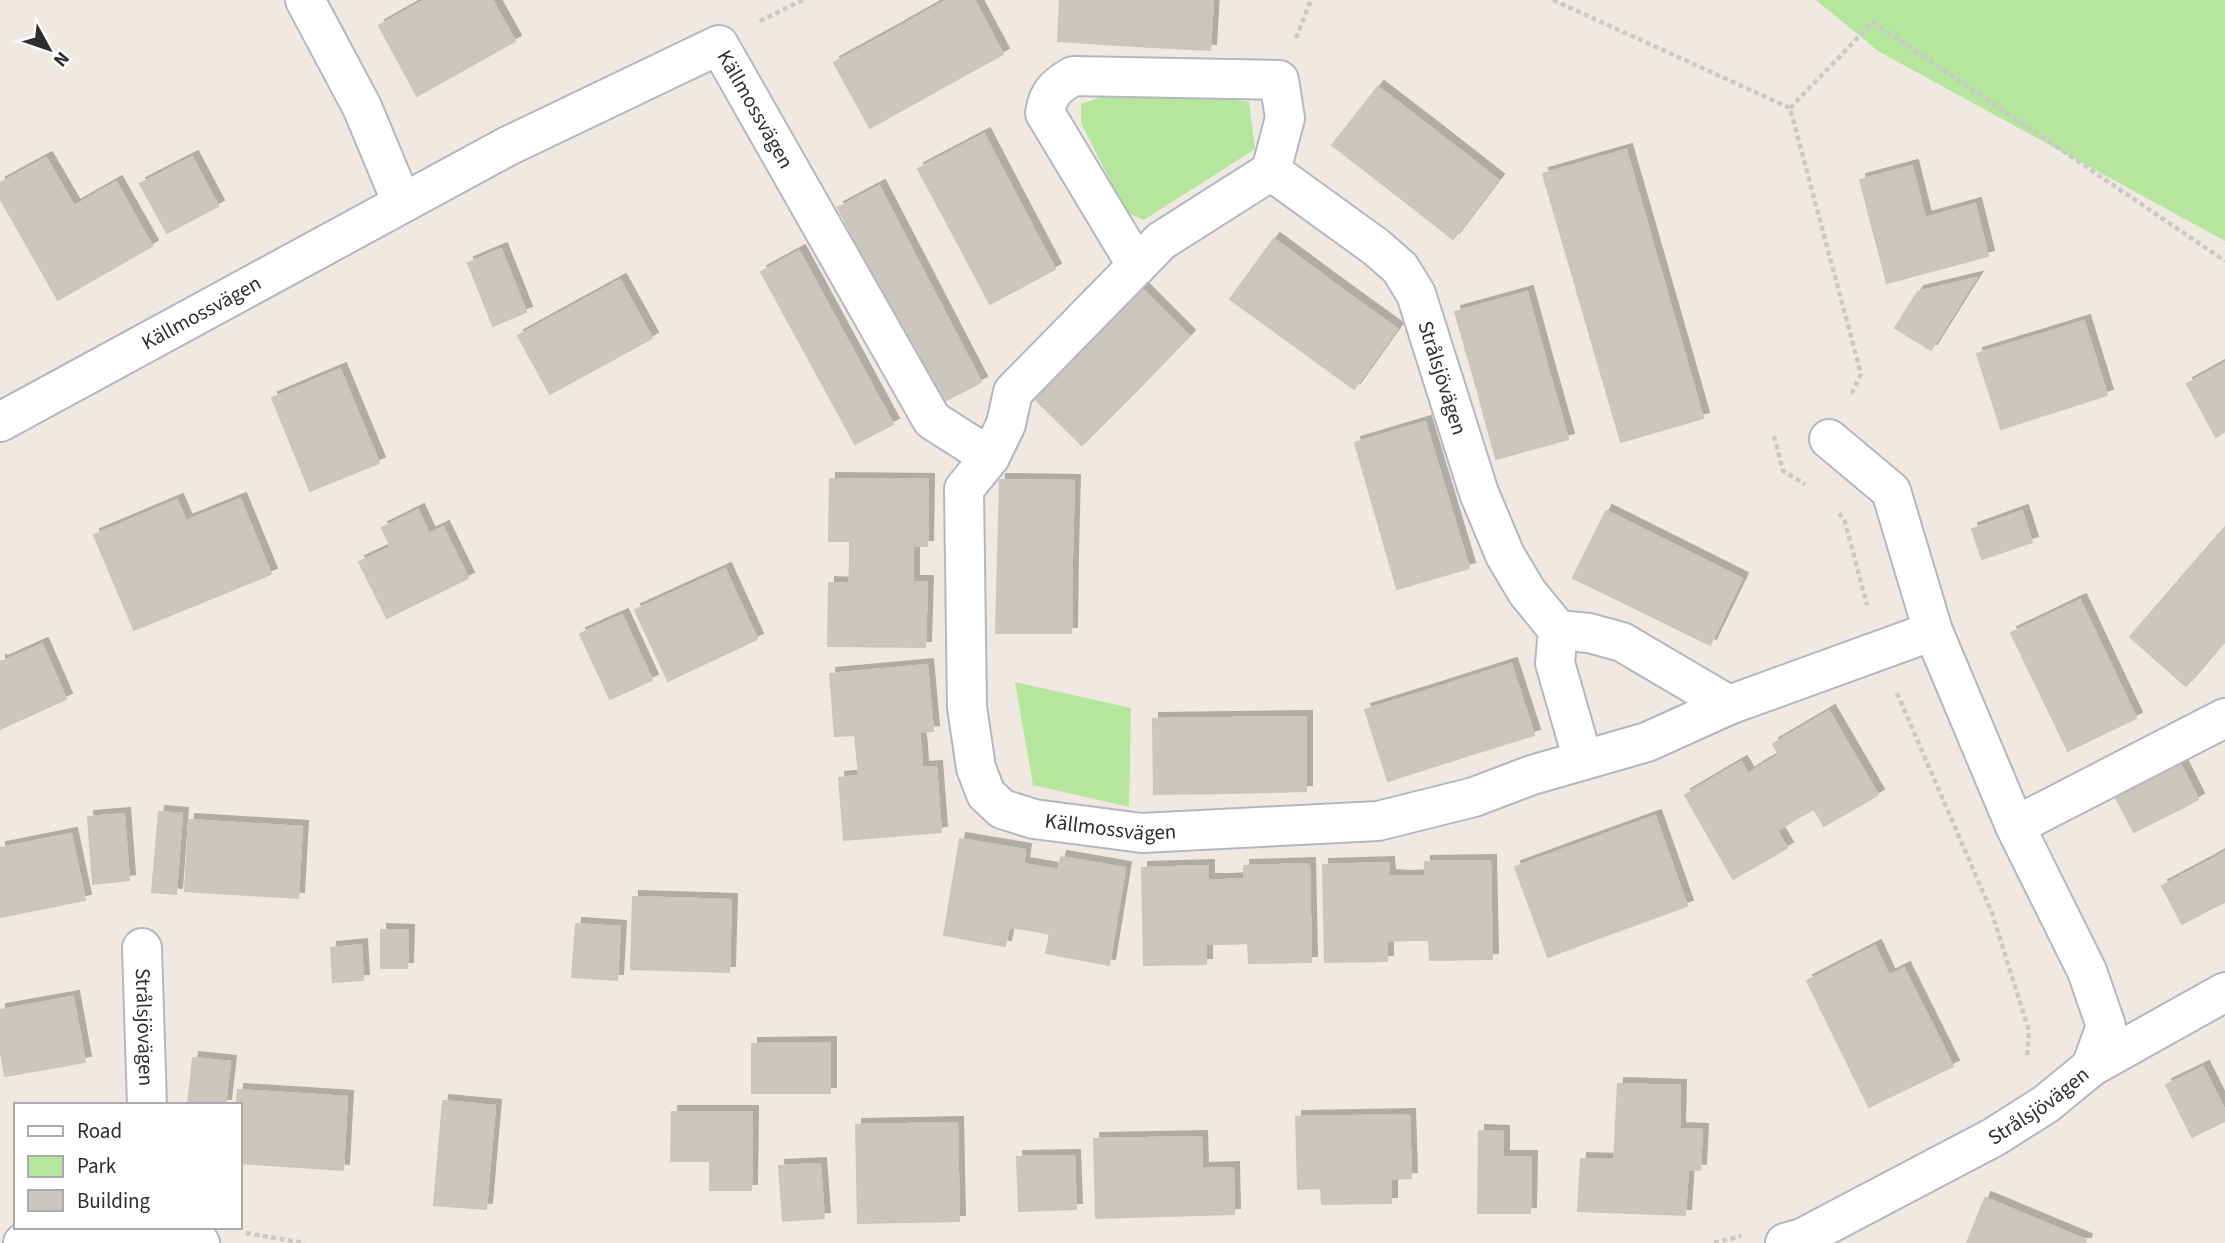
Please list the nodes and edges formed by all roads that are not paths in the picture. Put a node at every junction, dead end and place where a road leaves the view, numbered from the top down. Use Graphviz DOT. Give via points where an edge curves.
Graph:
graph roads {
  1 [pos="305,0"];
  2 [pos="1271,170"];
  3 [pos="402,203"];
  4 [pos="1137,266"];
  5 [pos="0,422"];
  6 [pos="1829,439"];
  7 [pos="990,457"];
  8 [pos="1558,630"];
  9 [pos="1933,631"];
  10 [pos="1729,705"];
  11 [pos="2224,719"];
  12 [pos="1583,760"];
  13 [pos="2015,826"];
  14 [pos="142,948"];
  15 [pos="2225,992"];
  16 [pos="2091,1068"];
  17 [pos="147,1103"];
  18 [pos="152,1231"];
  19 [pos="23,1243"];
  20 [pos="201,1243"];
  21 [pos="1786,1243"];
  1 -- 3 [label="street" via="362,107"];
  2 -- 4 [label="street, Källmossvägen" via="1161,241"];
  2 -- 4 [label="street" via="1284,118 1279,80 1073,76 1055,87 1047,98 1045,113"];
  2 -- 8 [label="street, Strålsjövägen" via="1376,247 1399,268 1416,294 1479,492 1505,555"];
  3 -- 5 [label="street, Källmossvägen"];
  3 -- 7 [label="street, Källmossvägen" via="719,45 932,420"];
  4 -- 7 [label="street, Källmossvägen" via="1013,392 1006,424"];
  6 -- 9 [label="street, Strålsjövägen" via="1891,491"];
  7 -- 12 [label="street, Källmossvägen" via="964,489 967,708 976,768 986,793 1002,809 1034,819 1142,833 1378,821 1474,797"];
  8 -- 10 [label="street" via="1622,642"];
  8 -- 12 [label="street" via="1555,663"];
  9 -- 10 [label="street"];
  9 -- 13 [label="street, Strålsjövägen"];
  10 -- 12 [label="street" via="1647,743"];
  11 -- 13 [label="street"];
  13 -- 16 [label="street, Strålsjövägen" via="2087,971 2106,1027"];
  14 -- 17 [label="street, Strålsjövägen"];
  15 -- 16 [label="street"];
  16 -- 21 [label="street, Strålsjövägen" via="1994,1137"];
  18 -- 19 [label="street"];
  18 -- 20 [label="street"];
}
